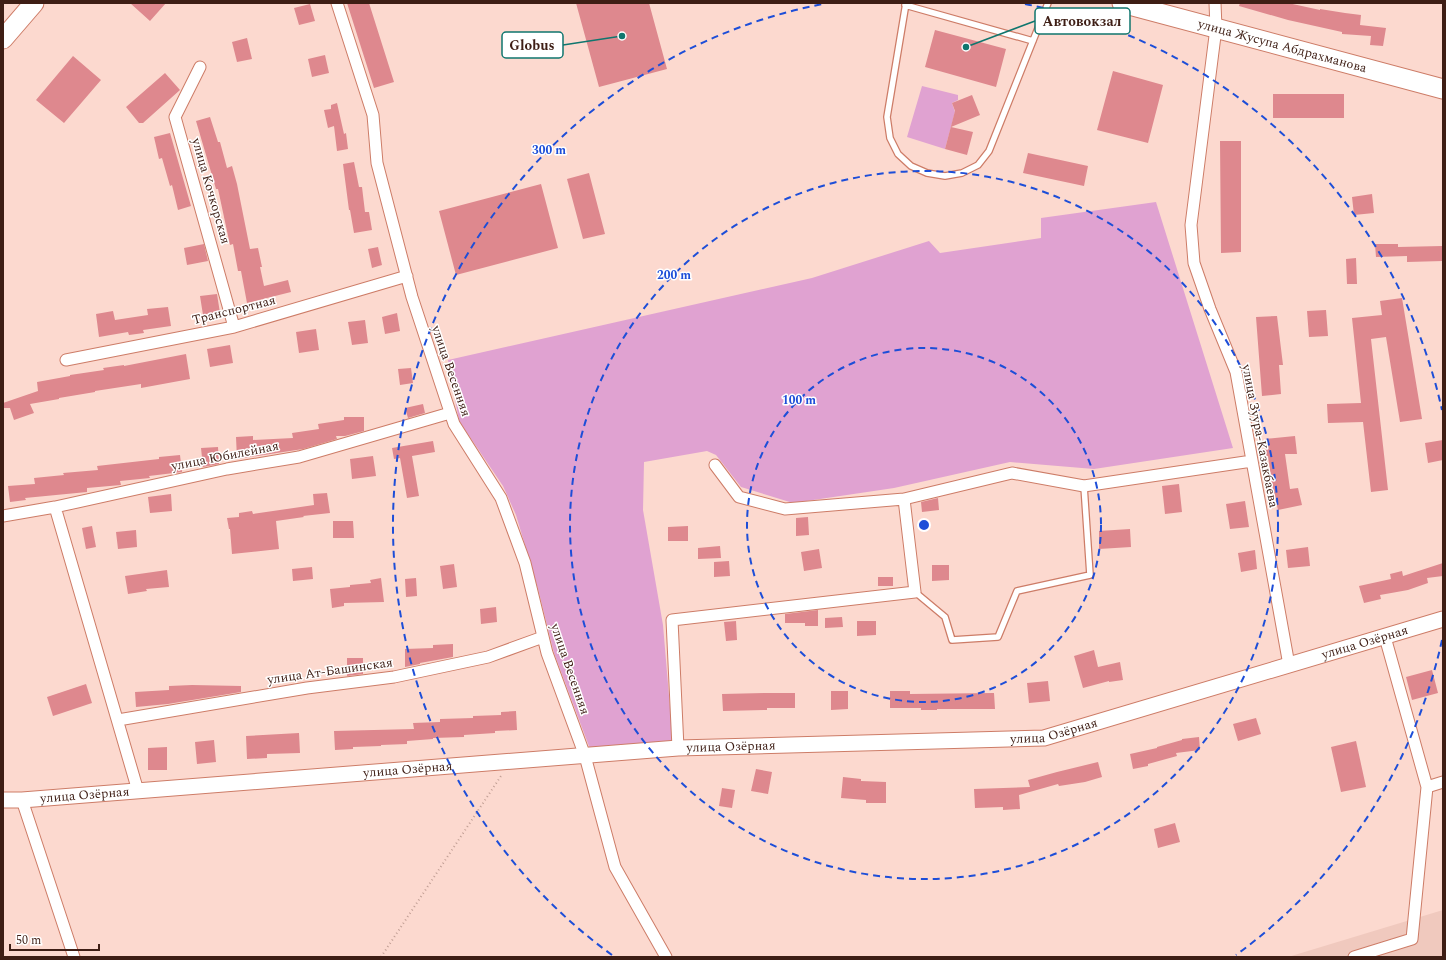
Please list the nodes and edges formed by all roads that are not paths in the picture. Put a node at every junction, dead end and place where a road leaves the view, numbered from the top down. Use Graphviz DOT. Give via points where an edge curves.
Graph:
graph roads {
  1 [pos="34,3"];
  2 [pos="337,3"];
  3 [pos="1048,3"];
  4 [pos="1122,3"];
  5 [pos="1215,3"];
  6 [pos="905,4"];
  7 [pos="1216,28"];
  8 [pos="3,39"];
  9 [pos="1033,41"];
  10 [pos="200,67"];
  11 [pos="1443,89"];
  12 [pos="407,276"];
  13 [pos="234,327"];
  14 [pos="66,360"];
  15 [pos="450,413"];
  16 [pos="1252,461"];
  17 [pos="715,465"];
  18 [pos="1084,486"];
  19 [pos="904,499"];
  20 [pos="55,507"];
  21 [pos="3,516"];
  22 [pos="915,592"];
  23 [pos="1443,619"];
  24 [pos="543,637"];
  25 [pos="1385,637"];
  26 [pos="1289,665"];
  27 [pos="118,720"];
  28 [pos="678,748"];
  29 [pos="585,756"];
  30 [pos="1443,782"];
  31 [pos="1427,787"];
  32 [pos="138,791"];
  33 [pos="3,800"];
  34 [pos="22,800"];
  35 [pos="74,957"];
  36 [pos="666,957"];
  37 [pos="1354,957"];
  1 -- 8 [label="highway"];
  2 -- 12 [label="street, улица Весенняя" via="372,115 378,163"];
  3 -- 9 [label="lane"];
  4 -- 7 [label="highway, улица Жусупа Абдрахманова"];
  5 -- 7 [label="street, улица Зуура-Казакбаева"];
  6 -- 9 [label="lane"];
  6 -- 9 [label="lane" via="887,116 890,138 898,154 911,166 927,173 944,176 962,173 978,164 989,151"];
  7 -- 11 [label="highway, улица Жусупа Абдрахманова"];
  7 -- 16 [label="street, улица Зуура-Казакбаева" via="1191,225 1194,263 1236,372"];
  10 -- 13 [label="street, улица Кочкорская" via="175,117"];
  12 -- 13 [label="street, Транспортная"];
  12 -- 15 [label="street, улица Весенняя"];
  13 -- 14 [label="street, Транспортная"];
  15 -- 20 [label="street, улица Юбилейная" via="299,456 227,469"];
  15 -- 24 [label="street, улица Весенняя" via="454,424 501,498 525,563"];
  16 -- 18 [label="street"];
  16 -- 26 [label="street, улица Зуура-Казакбаева"];
  17 -- 19 [label="street" via="739,497 785,509"];
  18 -- 19 [label="street" via="1012,473"];
  18 -- 22 [label="lane" via="1090,575 1017,591 998,637 952,640 945,617"];
  19 -- 22 [label="street"];
  20 -- 21 [label="street, улица Юбилейная"];
  20 -- 27 [label="street"];
  22 -- 28 [label="street" via="672,620"];
  23 -- 25 [label="street, улица Озёрная"];
  24 -- 27 [label="street, улица Ат-Башинская" via="488,657 394,677 307,688"];
  24 -- 29 [label="street, улица Весенняя"];
  25 -- 26 [label="street, улица Озёрная"];
  25 -- 31 [label="street"];
  26 -- 28 [label="street, улица Озёрная" via="1044,738"];
  27 -- 32 [label="street"];
  28 -- 29 [label="street, улица Озёрная"];
  29 -- 32 [label="street, улица Озёрная"];
  29 -- 36 [label="street, улица Весенняя" via="614,867"];
  30 -- 31 [label="street"];
  31 -- 37 [label="street" via="1412,939"];
  32 -- 34 [label="street, улица Озёрная"];
  33 -- 34 [label="street, улица Озёрная"];
  34 -- 35 [label="street"];
}
